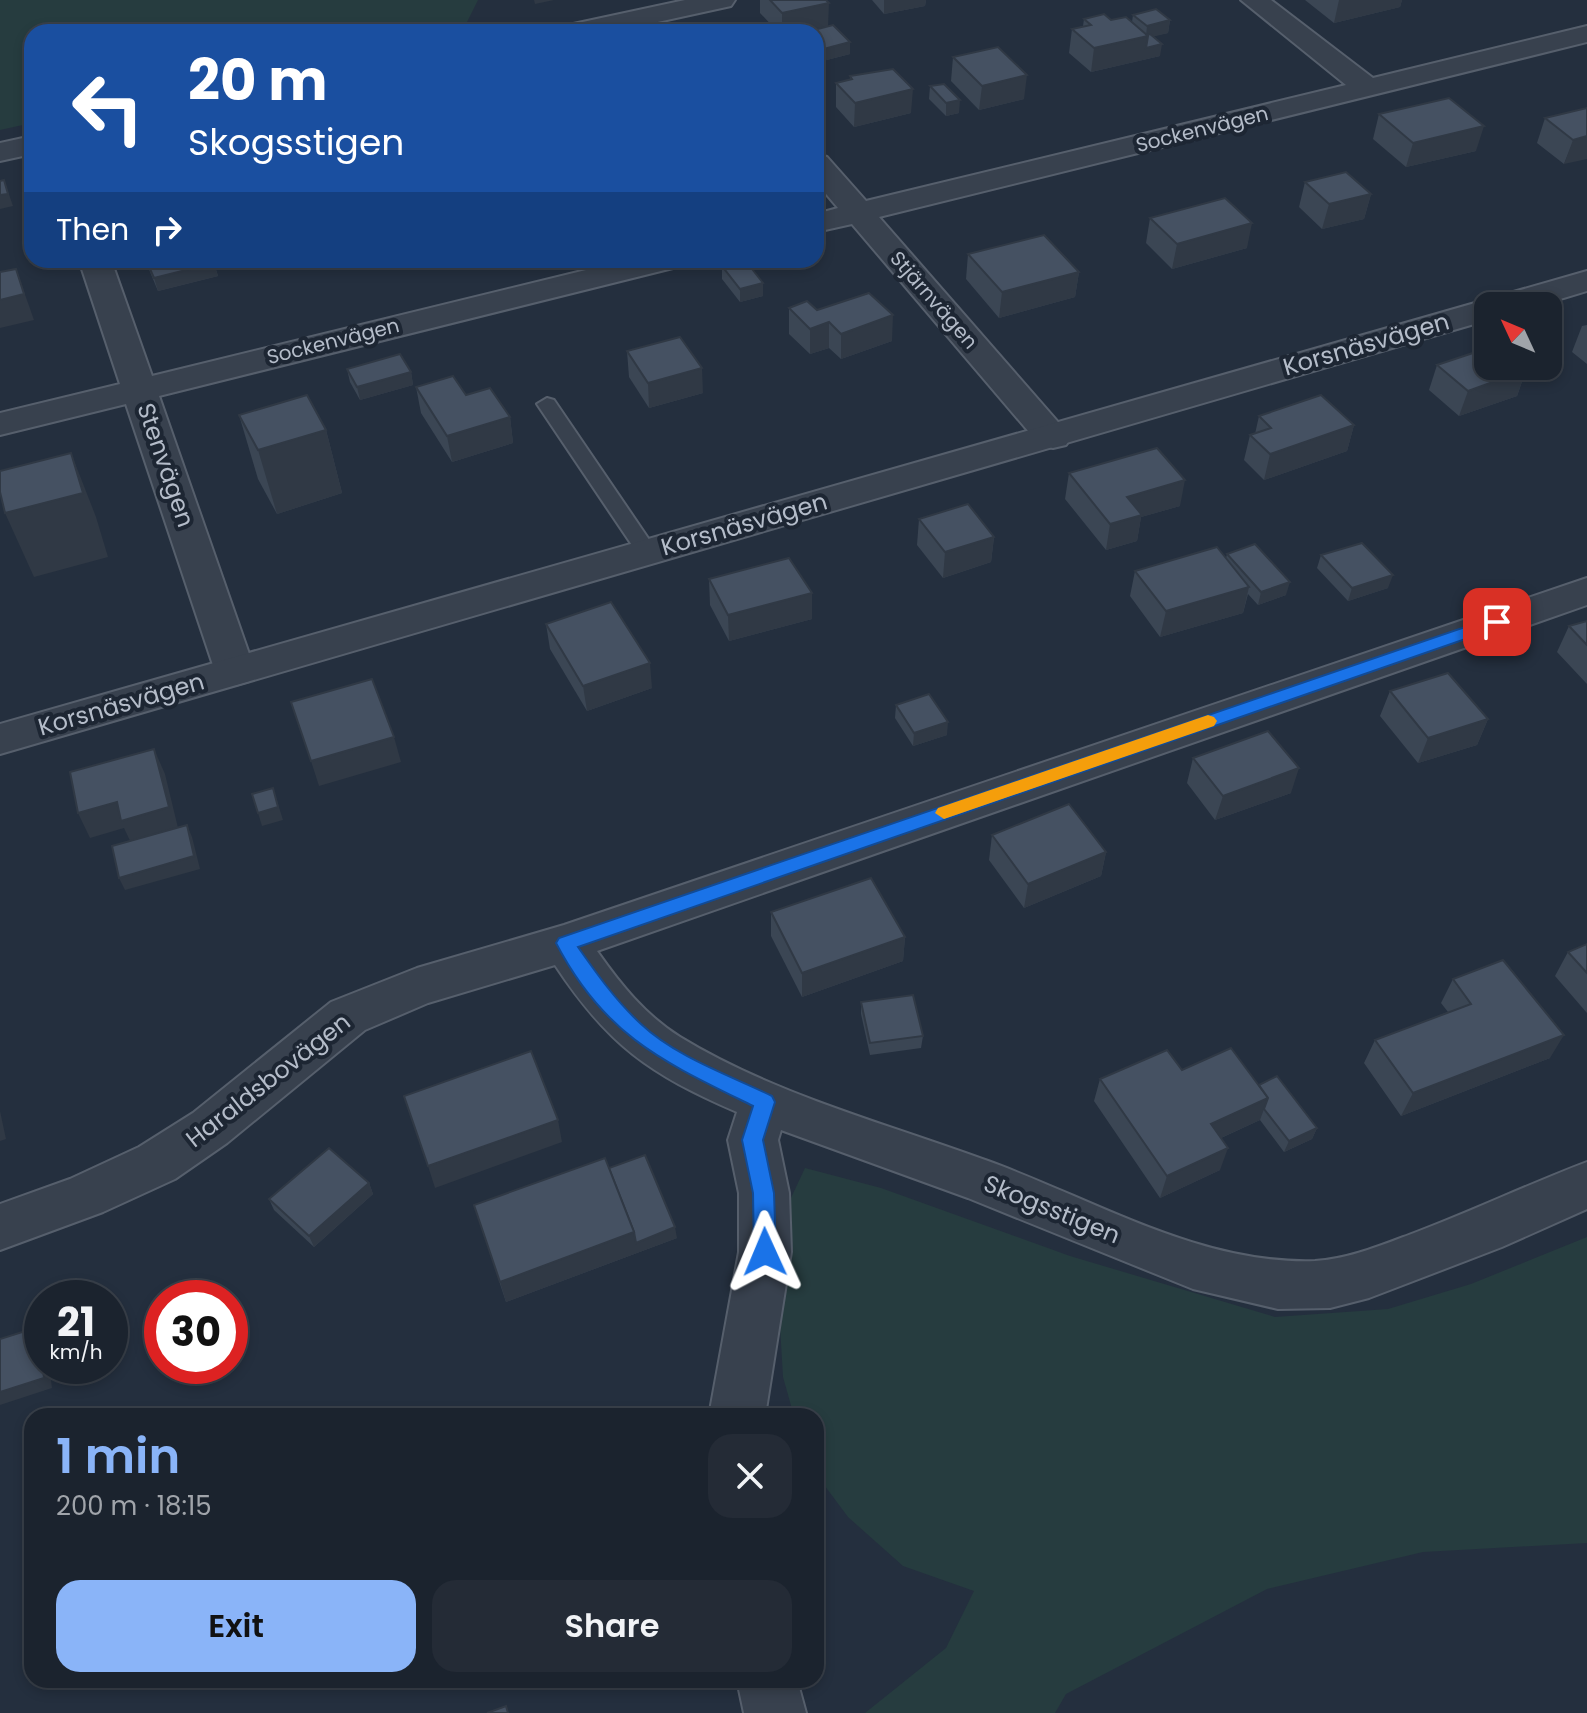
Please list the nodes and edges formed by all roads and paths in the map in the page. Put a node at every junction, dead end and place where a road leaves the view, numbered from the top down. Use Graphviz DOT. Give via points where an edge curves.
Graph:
graph roads {
  1 [pos="722,0"];
  2 [pos="1254,0"];
  3 [pos="681,3"];
  4 [pos="604,24"];
  5 [pos="699,24"];
  6 [pos="1587,34"];
  7 [pos="1368,88"];
  8 [pos="24,147"];
  9 [pos="0,152"];
  10 [pos="824,173"];
  11 [pos="858,213"];
  12 [pos="824,221"];
  13 [pos="98,268"];
  14 [pos="633,268"];
  15 [pos="1587,281"];
  16 [pos="1549,292"];
  17 [pos="1474,314"];
  18 [pos="140,388"];
  19 [pos="547,404"];
  20 [pos="0,424"];
  21 [pos="1053,437"];
  22 [pos="647,552"];
  23 [pos="1587,591"];
  24 [pos="235,671"];
  25 [pos="0,739"];
  26 [pos="566,943"];
  27 [pos="764,1102"];
  28 [pos="1587,1185"];
  29 [pos="0,1227"];
  30 [pos="738,1408"];
  31 [pos="769,1688"];
  32 [pos="775,1713"];
  1 -- 3 [label="street"];
  2 -- 7 [label="street"];
  3 -- 4 [label="street"];
  3 -- 5 [label="street"];
  6 -- 7 [label="street, Sockenvägen"];
  7 -- 11 [label="street, Sockenvägen"];
  8 -- 9 [label="street"];
  10 -- 11 [label="street, Stjärnvägen"];
  11 -- 12 [label="street, Sockenvägen"];
  11 -- 21 [label="street, Stjärnvägen"];
  13 -- 18 [label="street, Stenvägen"];
  14 -- 18 [label="street, Sockenvägen"];
  15 -- 16 [label="street"];
  17 -- 21 [label="street, Korsnäsvägen"];
  18 -- 20 [label="street, Sockenvägen"];
  18 -- 24 [label="street, Stenvägen"];
  19 -- 22 [label="lane"];
  21 -- 22 [label="street, Korsnäsvägen"];
  22 -- 24 [label="street, Korsnäsvägen"];
  23 -- 26 [label="street, Haraldsbovägen"];
  24 -- 25 [label="street, Korsnäsvägen"];
  26 -- 27 [label="street, Skogsstigen" via="601,996 635,1032"];
  26 -- 29 [label="street, Haraldsbovägen" via="417,987 348,1016 210,1128 157,1163"];
  27 -- 28 [label="street, Skogsstigen" via="1218,1273 1278,1285 1362,1277 1496,1227"];
  27 -- 30 [label="street" via="753,1140 764,1193 765,1252"];
  31 -- 32 [label="street"];
}
